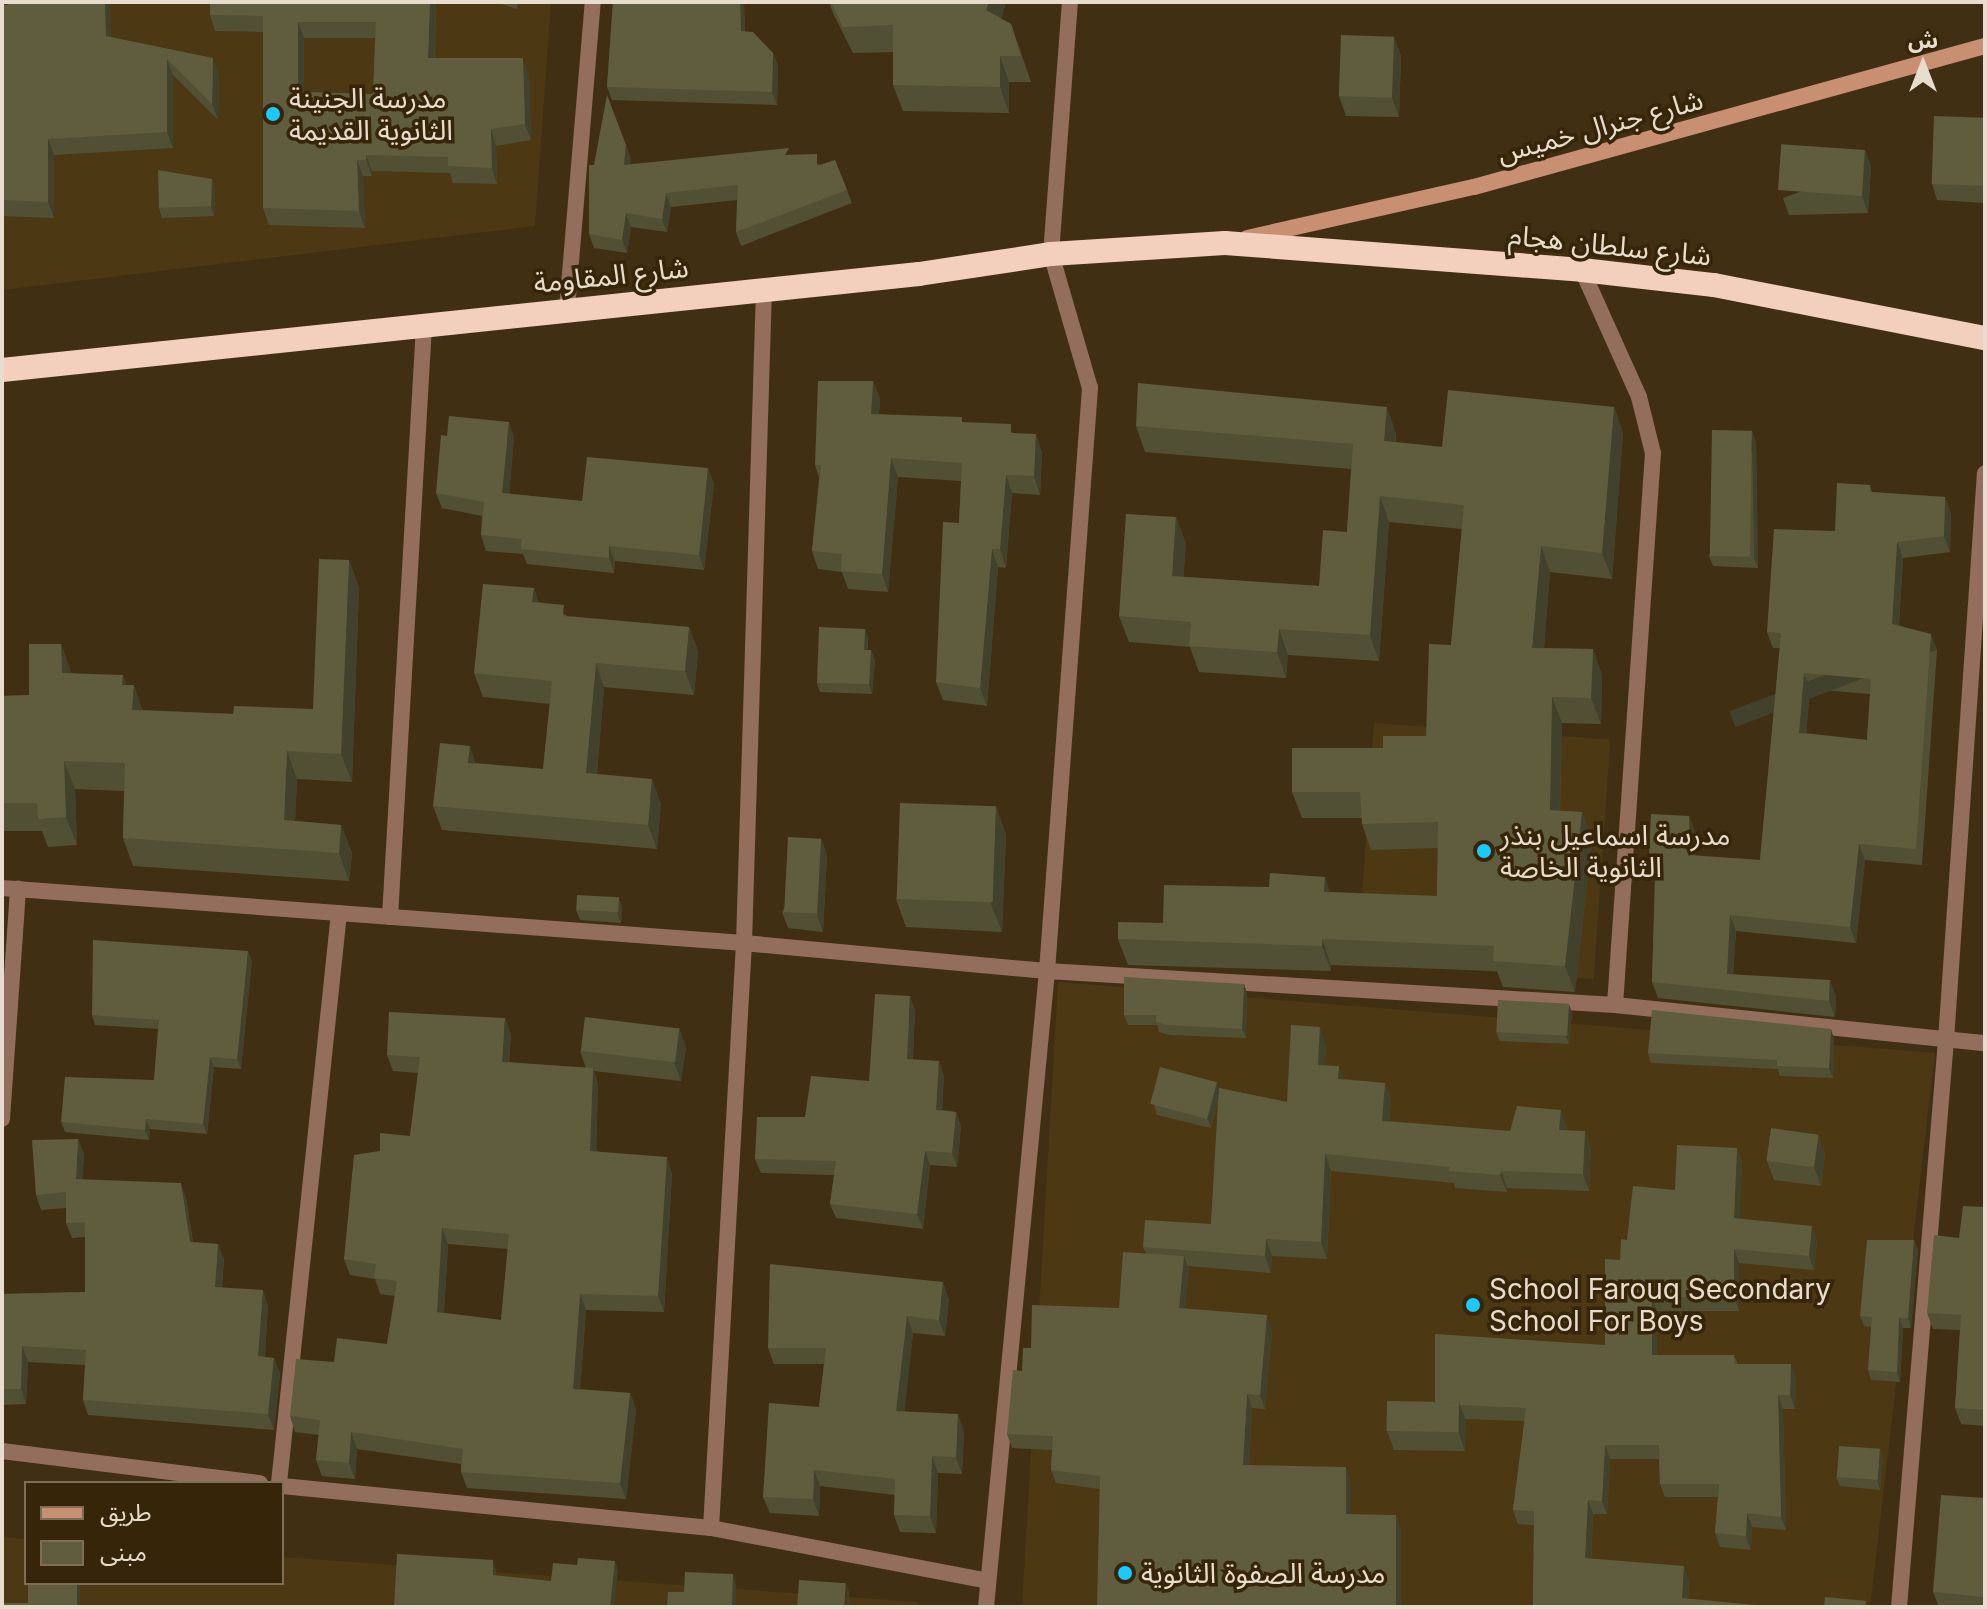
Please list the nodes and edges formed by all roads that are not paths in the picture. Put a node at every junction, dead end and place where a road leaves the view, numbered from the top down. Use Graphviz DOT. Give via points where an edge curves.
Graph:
graph roads {
  1 [pos="593,2"];
  2 [pos="1070,2"];
  3 [pos="1985,46"];
  4 [pos="1225,243"];
  5 [pos="1051,254"];
  6 [pos="1582,270"];
  7 [pos="764,290"];
  8 [pos="567,309"];
  9 [pos="424,325"];
  10 [pos="1985,338"];
  11 [pos="2,370"];
  12 [pos="1985,473"];
  13 [pos="10,888"];
  14 [pos="339,913"];
  15 [pos="390,917"];
  16 [pos="744,943"];
  17 [pos="1047,971"];
  18 [pos="1615,1005"];
  19 [pos="1946,1040"];
  20 [pos="1985,1043"];
  21 [pos="2,1119"];
  22 [pos="2,1451"];
  23 [pos="244,1481"];
  24 [pos="280,1481"];
  25 [pos="284,1484"];
  26 [pos="711,1528"];
  27 [pos="988,1581"];
  28 [pos="986,1607"];
  29 [pos="1899,1607"];
  1 -- 8 [label="street"];
  2 -- 5 [label="street"];
  3 -- 4 [label="main road, شارع جنرال خميس" via="1474,187"];
  4 -- 5 [label="highway, شارع المقاومة"];
  4 -- 6 [label="highway, شارع سلطان هجام"];
  5 -- 7 [label="highway, شارع المقاومة"];
  5 -- 17 [label="street" via="1090,388"];
  6 -- 10 [label="highway, شارع سلطان هجام" via="1714,285"];
  6 -- 18 [label="street" via="1639,397 1653,453"];
  7 -- 8 [label="highway, شارع المقاومة"];
  7 -- 16 [label="street"];
  8 -- 9 [label="highway, شارع المقاومة"];
  9 -- 11 [label="highway, شارع المقاومة"];
  9 -- 15 [label="street"];
  12 -- 19 [label="street"];
  13 -- 14 [label="street"];
  13 -- 21 [label="street"];
  14 -- 15 [label="street"];
  14 -- 24 [label="street"];
  15 -- 16 [label="street"];
  16 -- 17 [label="street"];
  16 -- 26 [label="street"];
  17 -- 18 [label="street"];
  17 -- 27 [label="street"];
  18 -- 19 [label="street"];
  19 -- 20 [label="street"];
  19 -- 29 [label="street"];
  22 -- 23 [label="street"];
  25 -- 26 [label="street"];
  26 -- 27 [label="street"];
  27 -- 28 [label="street"];
}
